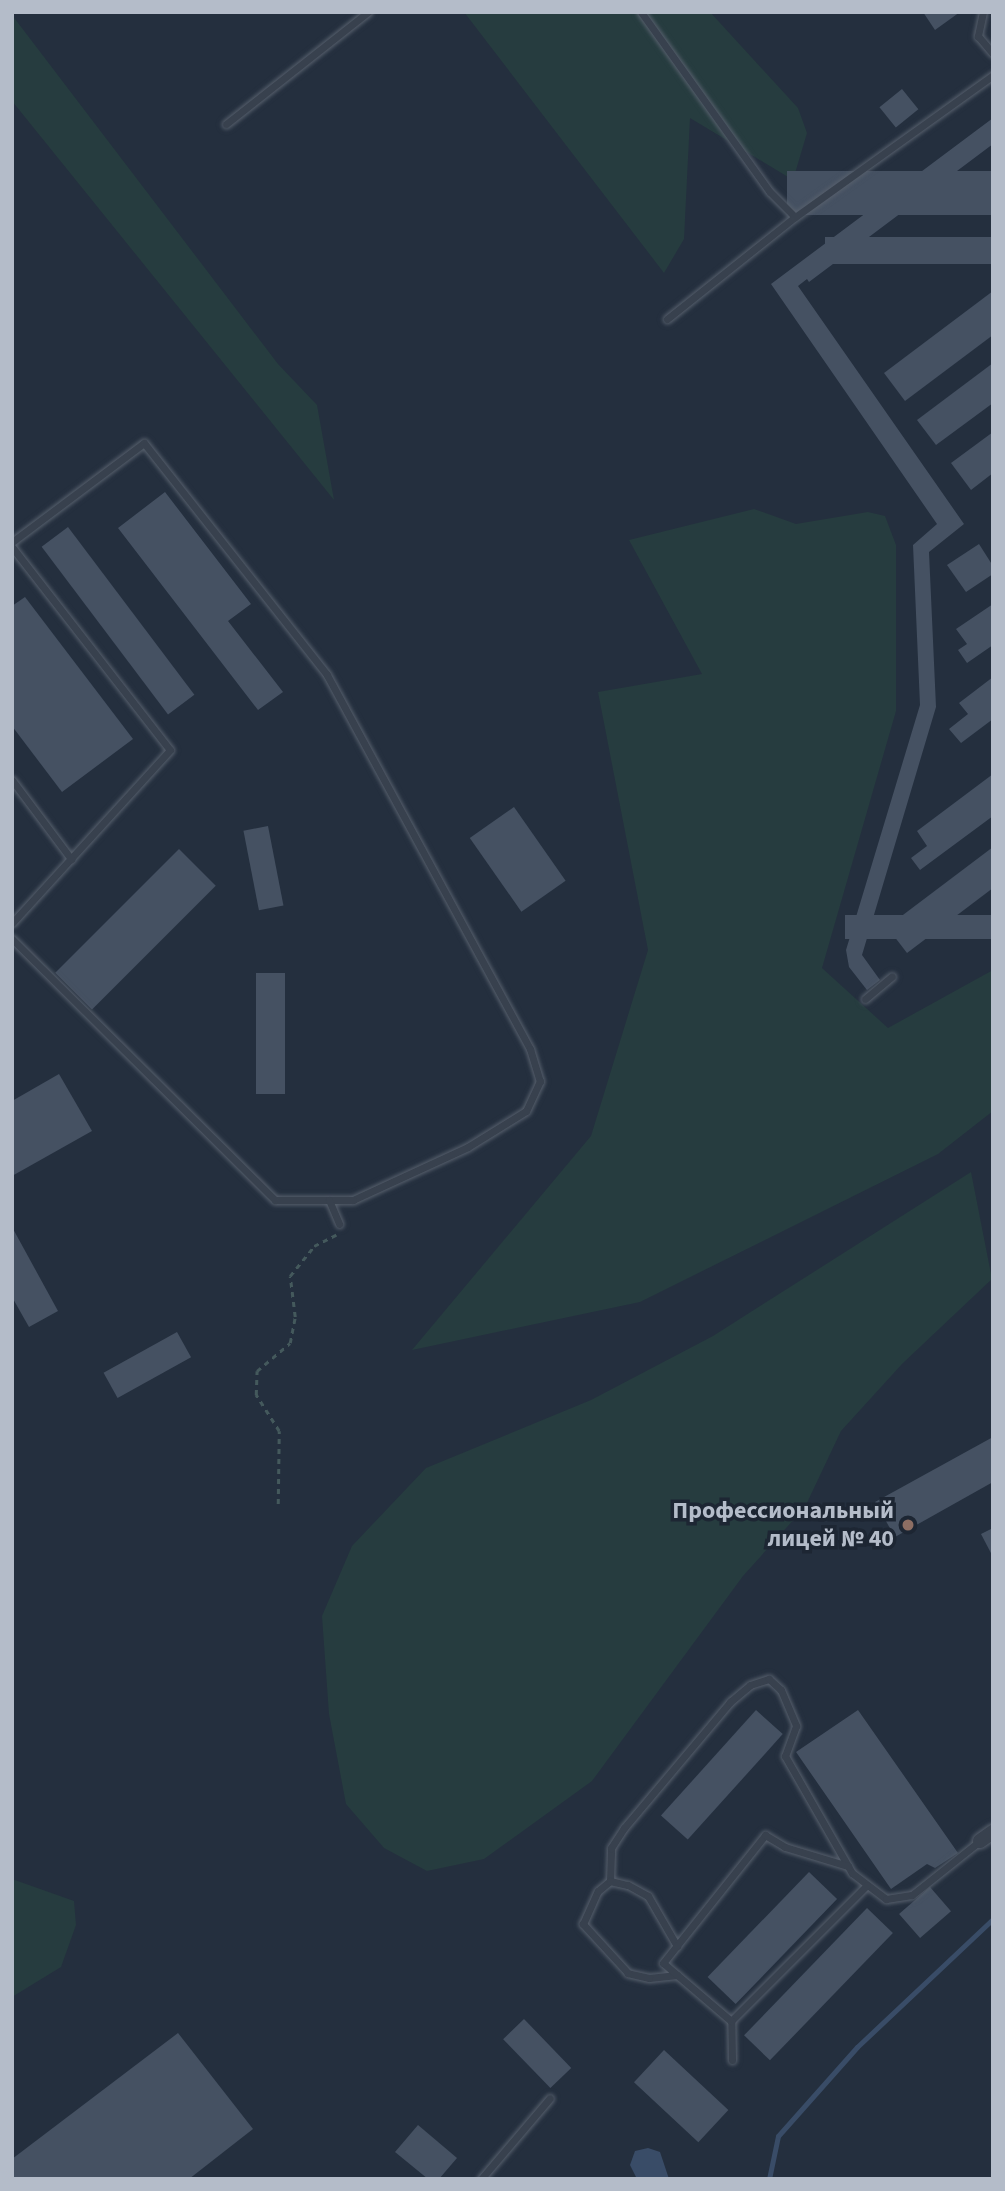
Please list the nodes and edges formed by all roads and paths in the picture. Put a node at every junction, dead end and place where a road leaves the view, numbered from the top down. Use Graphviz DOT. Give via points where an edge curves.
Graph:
graph roads {
  1 [pos="368,12"];
  2 [pos="641,12"];
  3 [pos="983,12"];
  4 [pos="993,54"];
  5 [pos="993,75"];
  6 [pos="226,124"];
  7 [pos="795,217"];
  8 [pos="667,319"];
  9 [pos="12,544"];
  10 [pos="12,779"];
  11 [pos="71,859"];
  12 [pos="12,923"];
  13 [pos="12,939"];
  14 [pos="892,976"];
  15 [pos="865,999"];
  16 [pos="329,1200"];
  17 [pos="339,1224"];
  18 [pos="278,1504"];
  19 [pos="993,1832"];
  20 [pos="980,1841"];
  21 [pos="848,1866"];
  22 [pos="610,1881"];
  23 [pos="867,1885"];
  24 [pos="677,1946"];
  25 [pos="677,1975"];
  26 [pos="731,2021"];
  27 [pos="732,2060"];
  28 [pos="550,2098"];
  29 [pos="481,2179"];
  1 -- 6 [label="lane"];
  2 -- 7 [label="lane" via="770,192"];
  3 -- 4 [label="lane" via="978,36"];
  5 -- 7 [label="lane"];
  7 -- 8 [label="lane"];
  9 -- 11 [label="lane" via="170,750"];
  9 -- 16 [label="lane" via="144,443 327,676 530,1049 540,1081 526,1111 468,1147 354,1200"];
  10 -- 11 [label="lane"];
  11 -- 12 [label="lane"];
  13 -- 16 [label="lane" via="275,1200"];
  14 -- 15 [label="lane"];
  16 -- 17 [label="lane"];
  17 -- 18 [label="path" via="330,1242 314,1246 290,1276 295,1317 290,1343 257,1371 256,1395 279,1431"];
  19 -- 20 [label="street"];
  20 -- 23 [label="lane" via="912,1895 886,1899"];
  21 -- 22 [label="lane" via="785,1756 796,1726 781,1689 769,1679 750,1685 730,1702 624,1828 611,1848"];
  21 -- 23 [label="lane"];
  21 -- 24 [label="lane" via="785,1847 765,1835"];
  22 -- 24 [label="lane" via="648,1896"];
  22 -- 25 [label="lane" via="598,1891 583,1924 597,1944 628,1973 649,1978"];
  23 -- 26 [label="lane"];
  24 -- 25 [label="lane" via="663,1963"];
  25 -- 26 [label="lane"];
  26 -- 27 [label="lane"];
  28 -- 29 [label="lane"];
}
